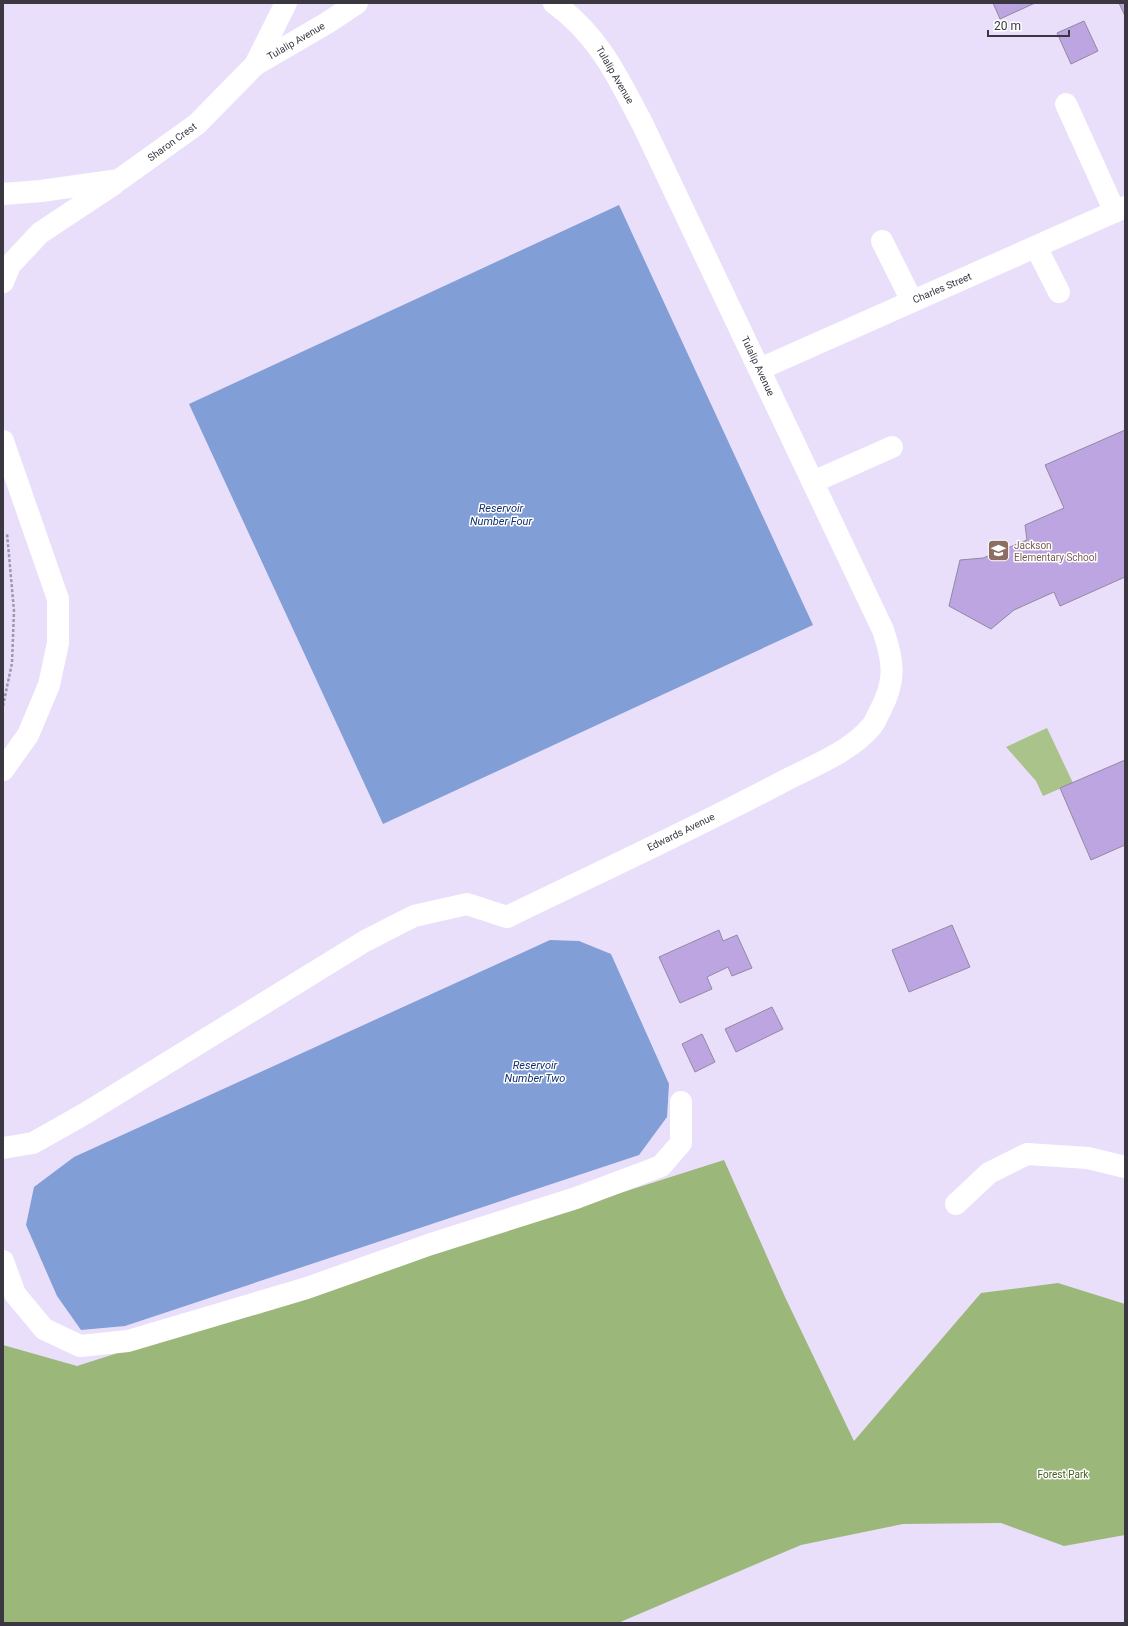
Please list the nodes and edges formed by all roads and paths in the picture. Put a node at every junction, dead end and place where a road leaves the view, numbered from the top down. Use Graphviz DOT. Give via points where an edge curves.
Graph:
graph roads {
  1 [pos="286,3"];
  2 [pos="357,3"];
  3 [pos="554,3"];
  4 [pos="255,65"];
  5 [pos="1066,104"];
  6 [pos="119,180"];
  7 [pos="3,194"];
  8 [pos="1120,210"];
  9 [pos="882,240"];
  10 [pos="1036,247"];
  11 [pos="3,282"];
  12 [pos="1059,292"];
  13 [pos="912,301"];
  14 [pos="760,369"];
  15 [pos="3,441"];
  16 [pos="892,447"];
  17 [pos="813,482"];
  18 [pos="7,527"];
  19 [pos="3,706"];
  20 [pos="854,744"];
  21 [pos="3,770"];
  22 [pos="681,1102"];
  23 [pos="3,1148"];
  24 [pos="1125,1167"];
  25 [pos="956,1204"];
  26 [pos="3,1261"];
  1 -- 4 [label="street, Sharon Crest"];
  2 -- 4 [label="street, Tulalip Avenue"];
  3 -- 14 [label="street, Tulalip Avenue" via="584,28 612,67 643,125"];
  4 -- 6 [label="street, Sharon Crest" via="197,124"];
  5 -- 8 [label="street"];
  6 -- 7 [label="street, Sharon Crest"];
  6 -- 11 [label="street" via="40,233 10,265"];
  8 -- 10 [label="street, Charles Street"];
  9 -- 13 [label="street"];
  10 -- 12 [label="street"];
  10 -- 13 [label="street, Charles Street"];
  13 -- 14 [label="street, Charles Street"];
  14 -- 17 [label="street, Tulalip Avenue"];
  15 -- 21 [label="street" via="58,598 58,643 49,685 28,735"];
  16 -- 17 [label="street"];
  17 -- 20 [label="street, Tulalip Avenue" via="883,630 892,663 888,696 872,726"];
  18 -- 19 [label="path" via="13,618 12,663"];
  20 -- 23 [label="street, Edwards Avenue" via="747,800 507,917 468,904 414,916 365,941 86,1113 32,1143"];
  22 -- 26 [label="street" via="682,1143 661,1166 576,1198 431,1244 307,1288 128,1342 80,1346 44,1329 15,1294"];
  24 -- 25 [label="street" via="1088,1158 1027,1154 989,1173"];
}
